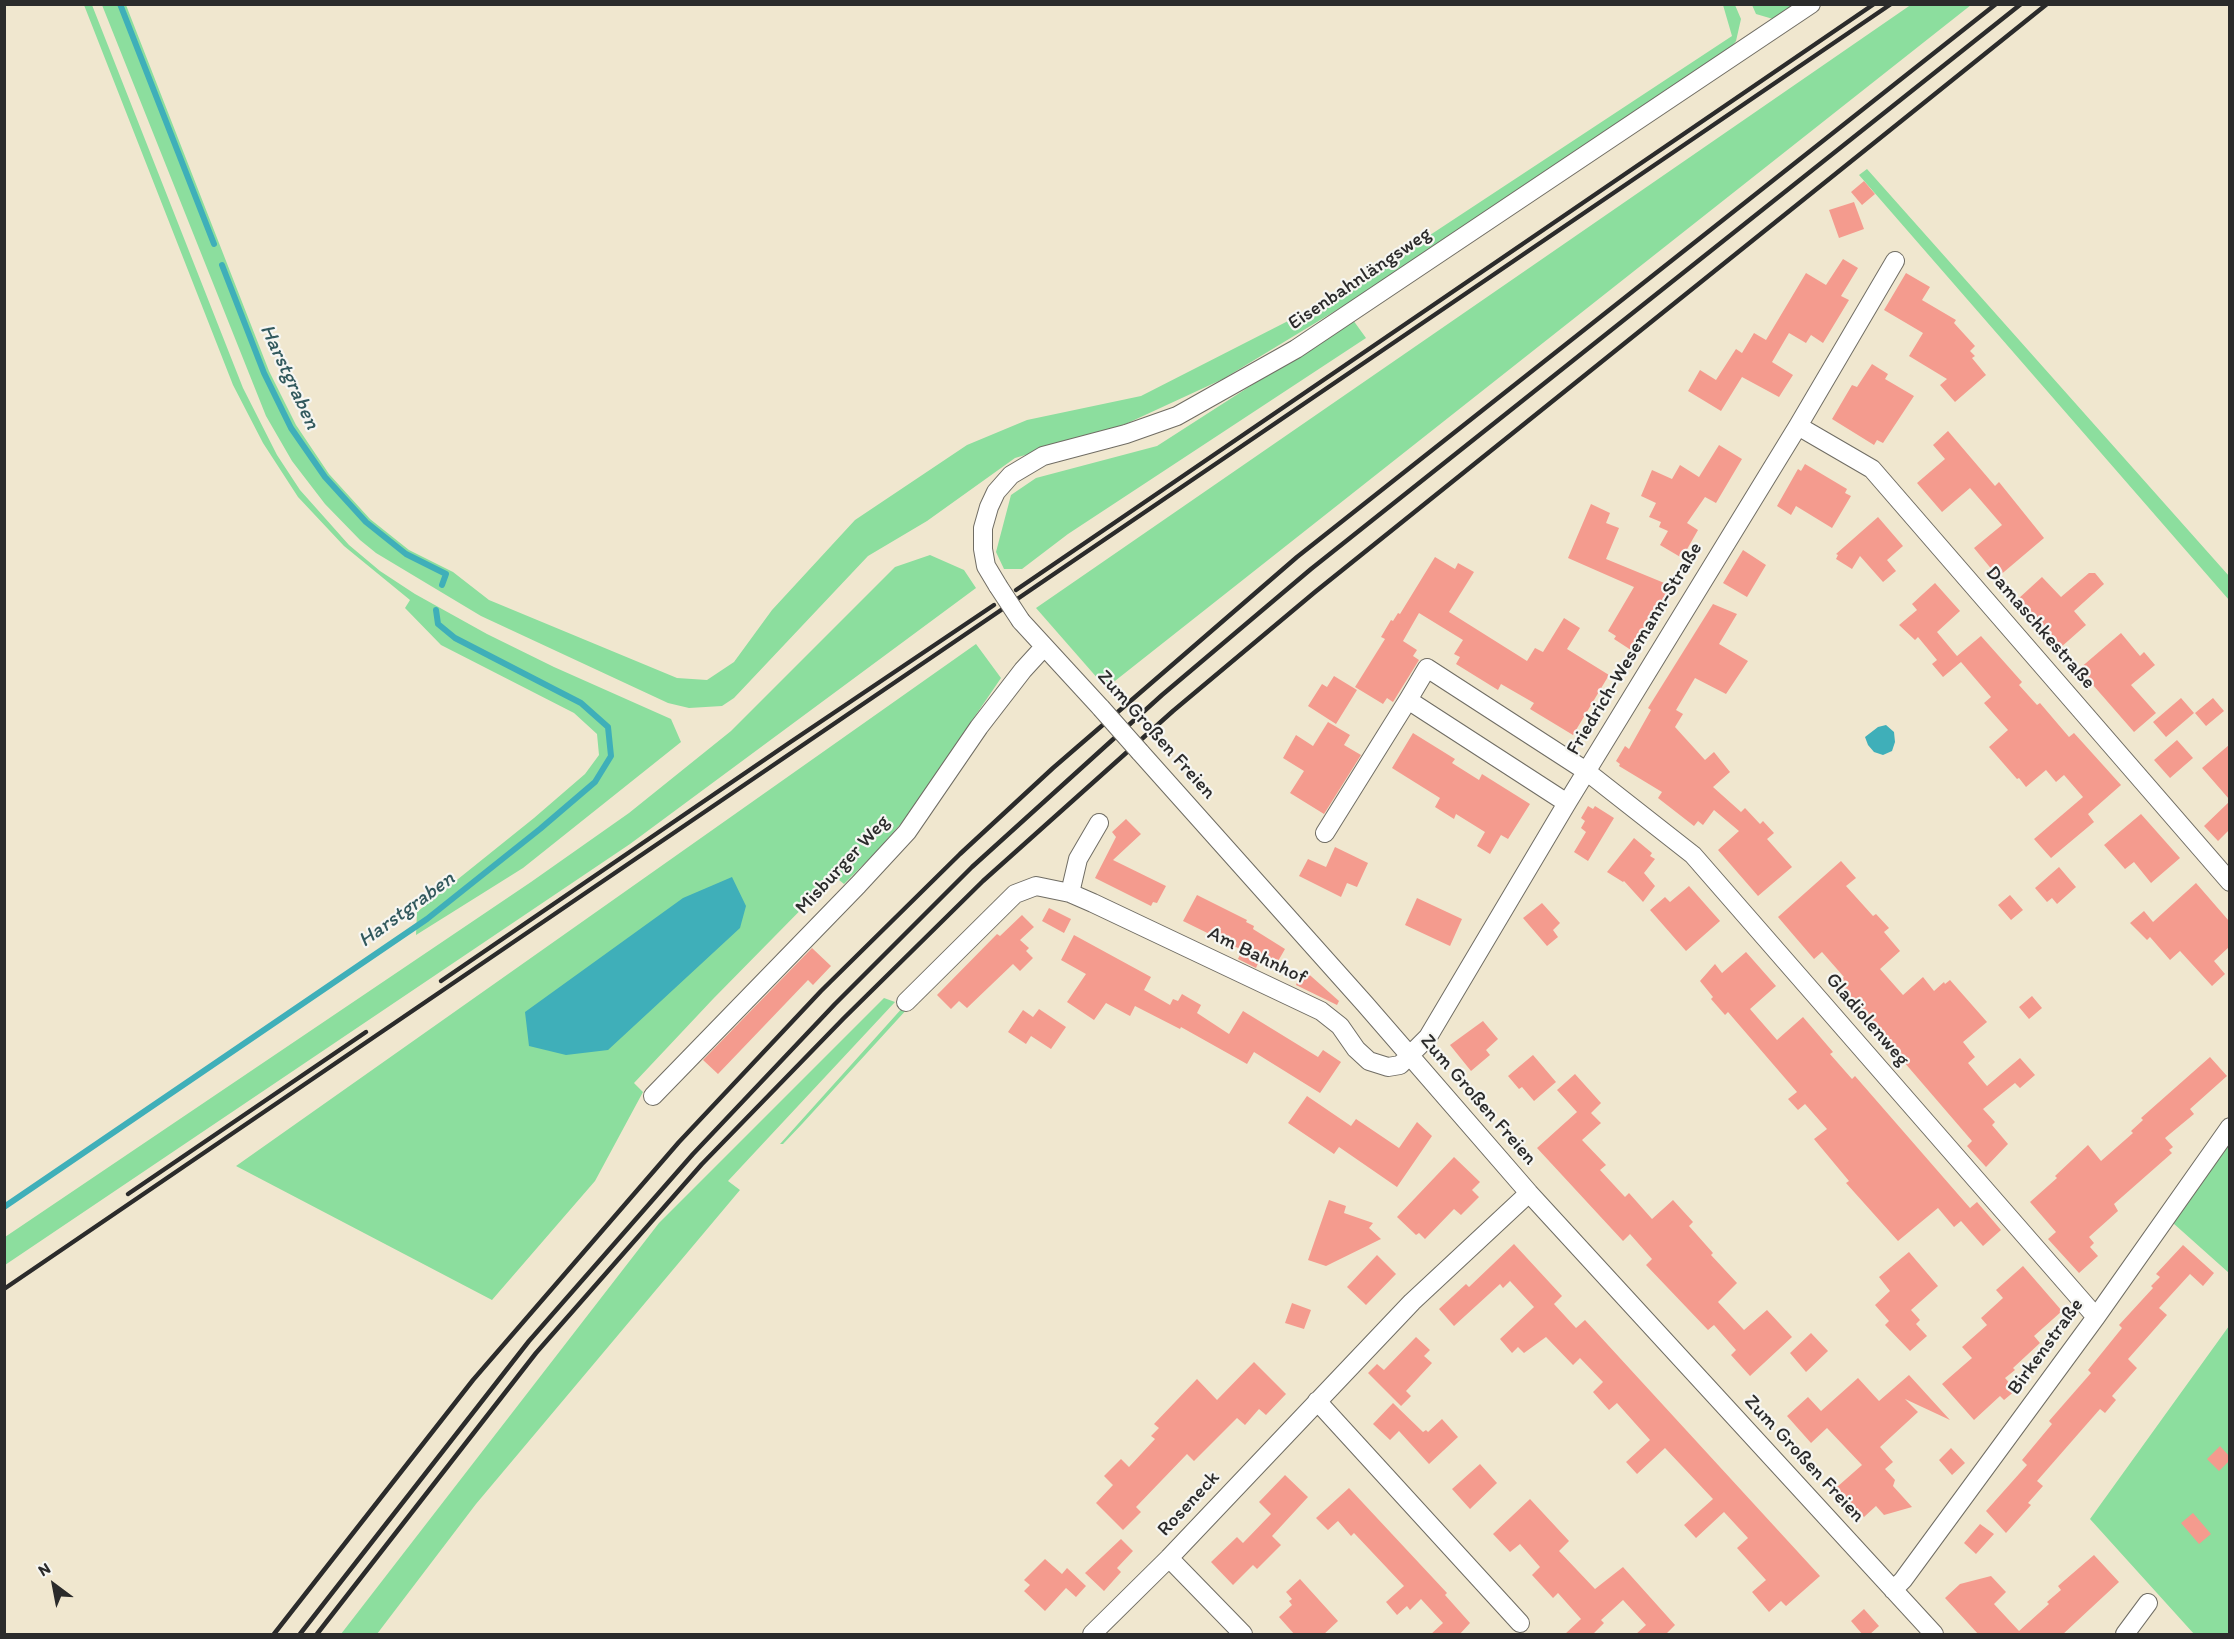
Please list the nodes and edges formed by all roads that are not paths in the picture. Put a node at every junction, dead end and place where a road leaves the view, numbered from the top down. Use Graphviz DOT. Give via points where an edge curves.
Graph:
graph roads {
  1 [pos="1811,4"];
  2 [pos="1895,261"];
  3 [pos="1798,426"];
  4 [pos="998,586"];
  5 [pos="1044,647"];
  6 [pos="1408,700"];
  7 [pos="1586,771"];
  8 [pos="1567,803"];
  9 [pos="1099,823"];
  10 [pos="1325,833"];
  11 [pos="2229,882"];
  12 [pos="1070,893"];
  13 [pos="906,1002"];
  14 [pos="1409,1056"];
  15 [pos="653,1096"];
  16 [pos="2229,1127"];
  17 [pos="1529,1193"];
  18 [pos="2096,1317"];
  19 [pos="1317,1401"];
  20 [pos="1169,1558"];
  21 [pos="1893,1590"];
  22 [pos="2148,1603"];
  23 [pos="1520,1623"];
  24 [pos="1092,1635"];
  25 [pos="1243,1635"];
  26 [pos="1934,1635"];
  27 [pos="2125,1635"];
  1 -- 4 [label="street, Eisenbahnlängsweg" via="1296,350 1177,416 1043,456 1011,476 996,492 983,528 986,566"];
  2 -- 3 [label="street, Friedrich-Wesemann-Straße"];
  3 -- 7 [label="street, Friedrich-Wesemann-Straße"];
  3 -- 11 [label="street, Damaschkestraße" via="1872,469"];
  4 -- 5 [label="street, Zum Großen Freien, bridge"];
  5 -- 14 [label="street, Zum Großen Freien, bridge"];
  5 -- 15 [label="street, Misburger Weg" via="979,727 907,832"];
  6 -- 7 [label="street, Gladiolenweg" via="1427,668"];
  6 -- 8 [label="street"];
  6 -- 10 [label="street"];
  7 -- 8 [label="street, Friedrich-Wesemann-Straße"];
  7 -- 18 [label="street, Gladiolenweg" via="1693,855"];
  8 -- 14 [label="street, Friedrich-Wesemann-Straße" via="1428,1037"];
  9 -- 12 [label="street" via="1078,860"];
  12 -- 13 [label="street, Am Bahnhof" via="1036,886 1015,894"];
  12 -- 14 [label="street, Am Bahnhof" via="1321,1011 1340,1026 1369,1061 1388,1067 1400,1065"];
  14 -- 17 [label="street, Zum Großen Freien"];
  16 -- 18 [label="street, Birkenstraße"];
  17 -- 19 [label="street, Roseneck" via="1412,1302"];
  17 -- 21 [label="street, Zum Großen Freien"];
  18 -- 21 [label="street, Birkenstraße"];
  19 -- 20 [label="street, Roseneck"];
  19 -- 23 [label="street"];
  20 -- 24 [label="street, Roseneck"];
  20 -- 25 [label="street"];
  21 -- 26 [label="street, Zum Großen Freien"];
  22 -- 27 [label="street"];
}
